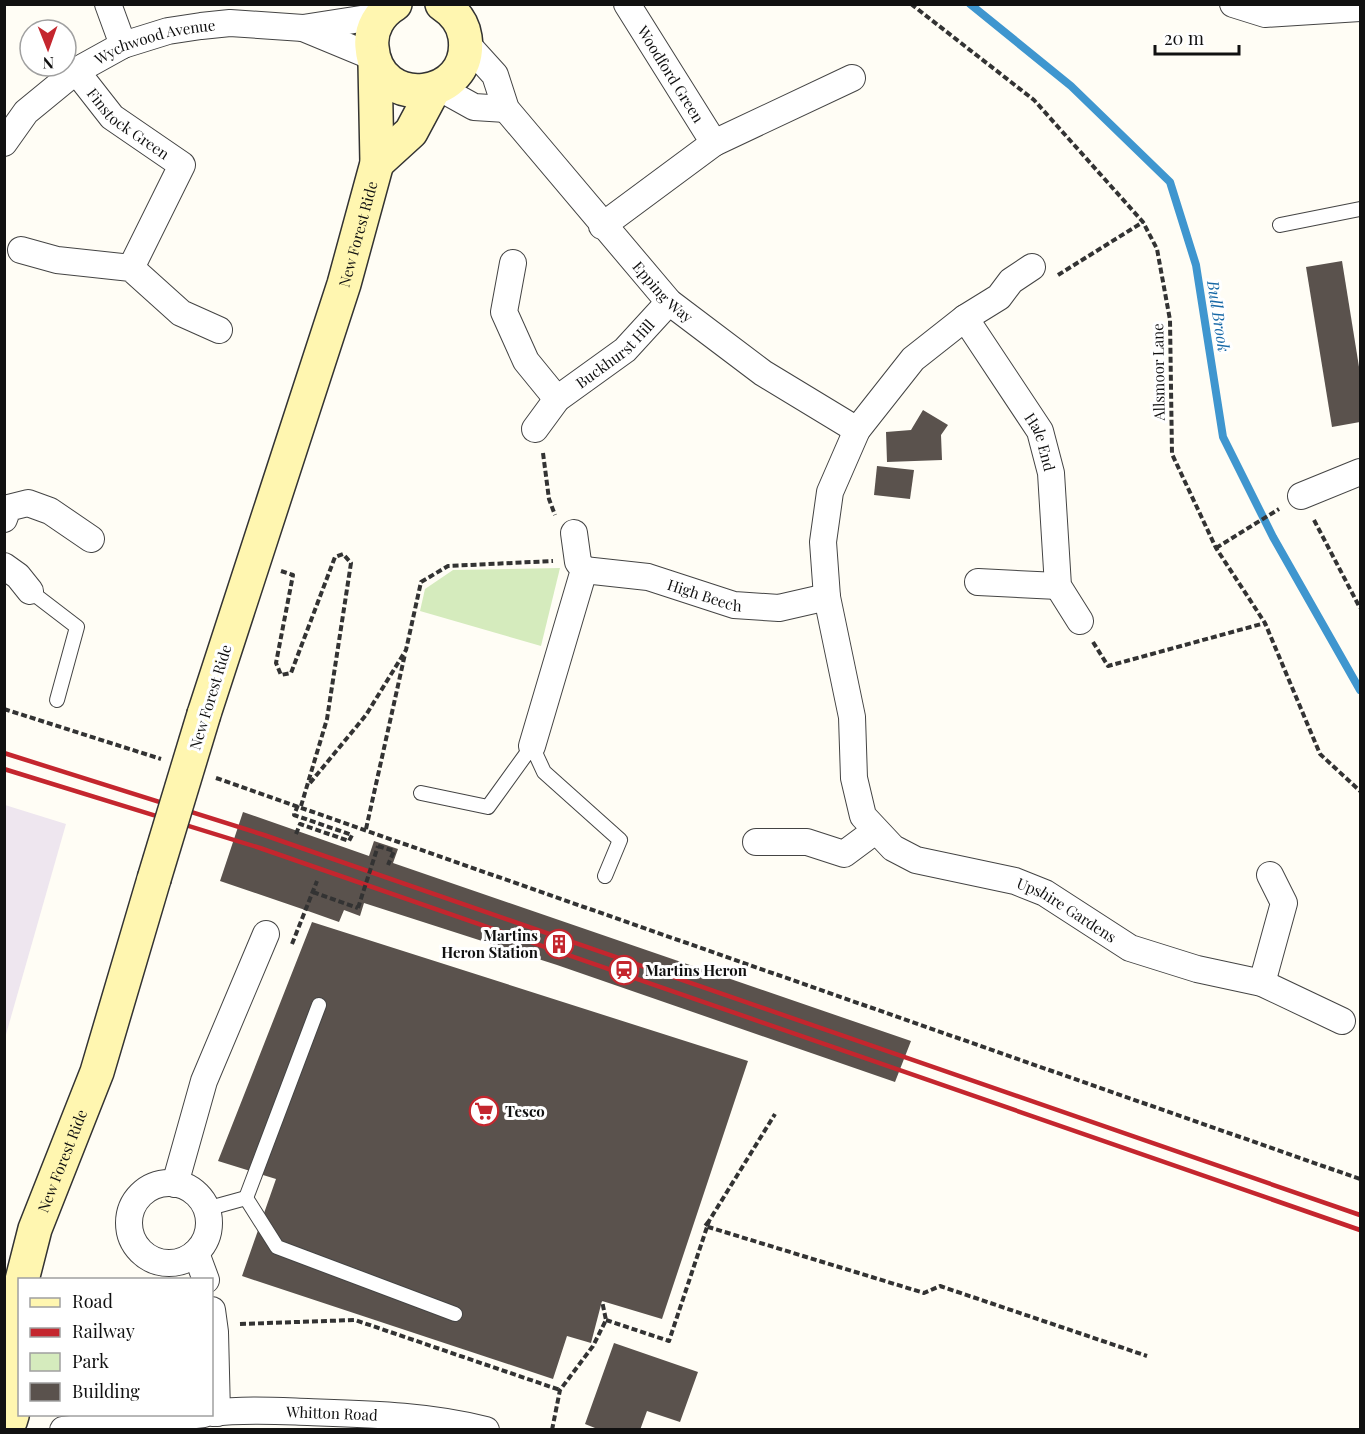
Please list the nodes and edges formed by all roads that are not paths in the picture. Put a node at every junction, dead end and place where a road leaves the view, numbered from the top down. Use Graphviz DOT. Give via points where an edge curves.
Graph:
graph roads {
  1 [pos="108,4"];
  2 [pos="627,4"];
  3 [pos="1233,4"];
  4 [pos="389,8"];
  5 [pos="1360,8"];
  6 [pos="457,19"];
  7 [pos="303,28"];
  8 [pos="123,45"];
  9 [pos="374,60"];
  10 [pos="78,70"];
  11 [pos="78,74"];
  12 [pos="67,78"];
  13 [pos="852,78"];
  14 [pos="436,88"];
  15 [pos="506,109"];
  16 [pos="4,143"];
  17 [pos="714,143"];
  18 [pos="377,163"];
  19 [pos="1360,209"];
  20 [pos="1280,225"];
  21 [pos="602,226"];
  22 [pos="21,250"];
  23 [pos="513,263"];
  24 [pos="131,268"];
  25 [pos="1044,272"];
  26 [pos="669,302"];
  27 [pos="965,318"];
  28 [pos="219,330"];
  29 [pos="557,399"];
  30 [pos="535,429"];
  31 [pos="857,429"];
  32 [pos="1360,472"];
  33 [pos="1301,496"];
  34 [pos="4,519"];
  35 [pos="566,526"];
  36 [pos="91,539"];
  37 [pos="4,566"];
  38 [pos="584,570"];
  39 [pos="978,582"];
  40 [pos="1058,586"];
  41 [pos="30,591"];
  42 [pos="827,597"];
  43 [pos="1080,621"];
  44 [pos="57,700"];
  45 [pos="532,746"];
  46 [pos="421,793"];
  47 [pos="875,831"];
  48 [pos="756,842"];
  49 [pos="1270,875"];
  50 [pos="605,876"];
  51 [pos="266,934"];
  52 [pos="1262,983"];
  53 [pos="319,1005"];
  54 [pos="1342,1021"];
  55 [pos="175,1184"];
  56 [pos="246,1198"];
  57 [pos="206,1209"];
  58 [pos="35,1229"];
  59 [pos="196,1253"];
  60 [pos="4,1273"];
  61 [pos="23,1278"];
  62 [pos="205,1278"];
  63 [pos="18,1302"];
  64 [pos="455,1314"];
  65 [pos="5,1373"];
  66 [pos="13,1414"];
  67 [pos="213,1414"];
  68 [pos="125,1416"];
  69 [pos="194,1416"];
  70 [pos="178,1418"];
  71 [pos="386,1422"];
  72 [pos="63,1430"];
  73 [pos="486,1430"];
  1 -- 8 [label="street"];
  2 -- 17 [label="street, Woodford Green"];
  3 -- 5 [label="street" via="1265,14"];
  4 -- 7 [label="street, Wychwood Avenue"];
  4 -- 9 [label="main road, New Forest Ride" via="374,29"];
  6 -- 14 [label="main road, New Forest Ride" via="459,70"];
  6 -- 15 [label="street, Epping Way" via="495,75"];
  7 -- 8 [label="street, Wychwood Avenue" via="220,24 168,31"];
  7 -- 9 [label="street, Wychwood Avenue"];
  8 -- 10 [label="street, Wychwood Avenue"];
  9 -- 14 [label="main road" via="393,85 420,92"];
  9 -- 18 [label="main road, New Forest Ride"];
  11 -- 24 [label="street, Finstock Green" via="112,117 182,165"];
  12 -- 16 [label="street, Wychwood Avenue" via="26,112"];
  13 -- 17 [label="street"];
  14 -- 15 [label="street" via="474,107"];
  14 -- 18 [label="main road, New Forest Ride" via="411,132"];
  15 -- 21 [label="street, Epping Way"];
  17 -- 21 [label="street"];
  18 -- 58 [label="main road, New Forest Ride, bridge" via="345,284 252,561 97,1072"];
  19 -- 20 [label="lane"];
  21 -- 26 [label="street, Epping Way"];
  22 -- 24 [label="street" via="57,261"];
  23 -- 29 [label="street" via="504,312 526,362"];
  24 -- 28 [label="street" via="181,313"];
  25 -- 27 [label="street" via="1011,280 999,297"];
  26 -- 29 [label="street, Buckhurst Hill" via="625,350"];
  26 -- 31 [label="street, Epping Way" via="763,373"];
  27 -- 31 [label="street" via="913,359"];
  27 -- 40 [label="street, Hale End" via="1040,431 1051,472"];
  29 -- 30 [label="street, Buckhurst Hill"];
  31 -- 42 [label="street, Upshire Gardens" via="830,492 823,542"];
  32 -- 33 [label="street"];
  34 -- 36 [label="street" via="8,508 28,503 50,511"];
  35 -- 38 [label="street"];
  37 -- 41 [label="street"];
  38 -- 42 [label="street, High Beech" via="648,577 734,605 779,608"];
  38 -- 45 [label="street"];
  39 -- 40 [label="street"];
  40 -- 43 [label="street, Hale End"];
  41 -- 44 [label="lane" via="77,627"];
  42 -- 47 [label="street, Upshire Gardens" via="852,717 857,795 863,816"];
  45 -- 46 [label="lane" via="488,807"];
  45 -- 50 [label="lane" via="544,772 620,840"];
  47 -- 48 [label="street" via="844,854 807,842"];
  47 -- 52 [label="street, Upshire Gardens" via="893,848 916,860 983,873 1045,893 1130,948 1197,969"];
  49 -- 52 [label="street" via="1284,903"];
  51 -- 55 [label="street" via="204,1081"];
  52 -- 54 [label="street, Upshire Gardens"];
  53 -- 56 [label="lane"];
  55 -- 57 [label="street" via="194,1192"];
  55 -- 59 [label="street" via="162,1184 138,1197 130,1215 130,1235 141,1252 158,1262 185,1260"];
  56 -- 57 [label="lane"];
  56 -- 64 [label="lane" via="277,1247"];
  57 -- 59 [label="street" via="208,1233"];
  58 -- 60 [label="main road, New Forest Ride"];
  58 -- 61 [label="main road, New Forest Ride"];
  59 -- 62 [label="street"];
  63 -- 65 [label="main road"];
  65 -- 66 [label="main road" via="13,1389"];
  67 -- 71 [label="street, Whitton Road"];
  68 -- 70 [label="street, Whitton Road"];
  69 -- 70 [label="street, Whitton Road"];
  70 -- 72 [label="street, Whitton Road"];
  71 -- 73 [label="street, Whitton Road" via="457,1422"];
}
